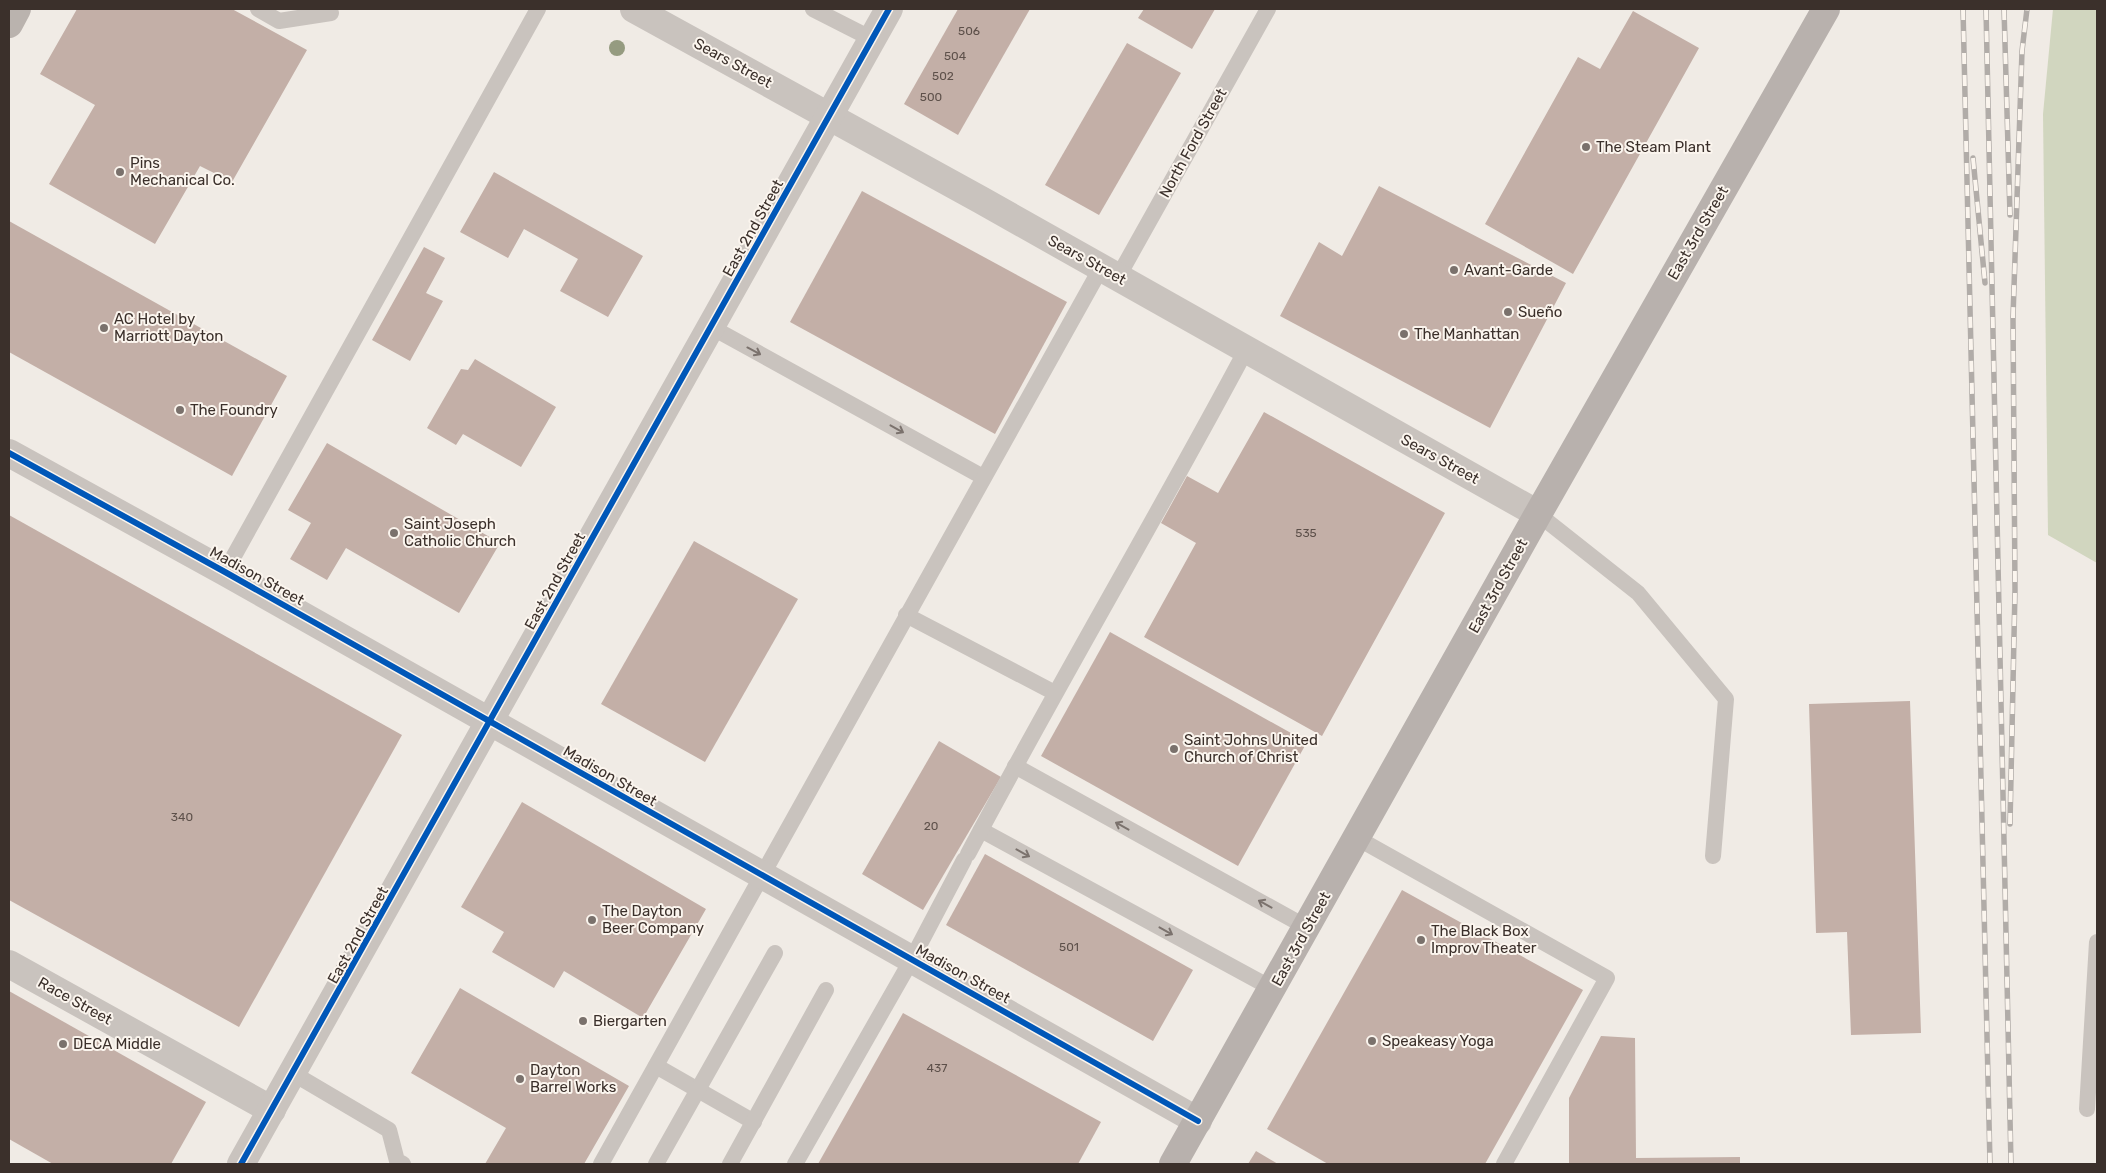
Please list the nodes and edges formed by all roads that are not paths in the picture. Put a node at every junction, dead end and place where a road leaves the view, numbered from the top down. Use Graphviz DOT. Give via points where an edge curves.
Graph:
graph roads {
  1 [pos="17,9"];
  2 [pos="258,9"];
  3 [pos="538,9"];
  4 [pos="634,9"];
  5 [pos="813,9"];
  6 [pos="889,9"];
  7 [pos="1268,9"];
  8 [pos="1826,9"];
  9 [pos="331,14"];
  10 [pos="9,24"];
  11 [pos="872,39"];
  12 [pos="829,116"];
  13 [pos="1109,272"];
  14 [pos="711,328"];
  15 [pos="1246,350"];
  16 [pos="9,452"];
  17 [pos="983,477"];
  18 [pos="1538,514"];
  19 [pos="225,572"];
  20 [pos="906,615"];
  21 [pos="1055,693"];
  22 [pos="491,722"];
  23 [pos="1015,766"];
  24 [pos="981,830"];
  25 [pos="1357,838"];
  26 [pos="1713,856"];
  27 [pos="761,876"];
  28 [pos="1308,928"];
  29 [pos="2097,942"];
  30 [pos="775,953"];
  31 [pos="912,959"];
  32 [pos="9,964"];
  33 [pos="1273,989"];
  34 [pos="826,990"];
  35 [pos="656,1066"];
  36 [pos="294,1074"];
  37 [pos="698,1090"];
  38 [pos="2087,1109"];
  39 [pos="272,1110"];
  40 [pos="1198,1121"];
  41 [pos="754,1122"];
  42 [pos="241,1164"];
  43 [pos="403,1164"];
  44 [pos="601,1164"];
  45 [pos="656,1164"];
  46 [pos="730,1164"];
  47 [pos="795,1164"];
  48 [pos="1173,1164"];
  49 [pos="1504,1164"];
  1 -- 10 [label="main road"];
  2 -- 9 [label="lane" via="279,21"];
  3 -- 19 [label="lane"];
  4 -- 12 [label="street, Sears Street"];
  5 -- 11 [label="lane"];
  6 -- 11 [label="street, East 2nd Street"];
  7 -- 13 [label="lane, North Ford Street"];
  8 -- 18 [label="main road, East 3rd Street"];
  11 -- 12 [label="street, East 2nd Street"];
  12 -- 13 [label="street, Sears Street"];
  12 -- 14 [label="street, East 2nd Street"];
  13 -- 15 [label="street, Sears Street"];
  13 -- 17 [label="lane, North Ford Street"];
  14 -- 17 [label="lane, one-way"];
  14 -- 22 [label="street, East 2nd Street"];
  15 -- 18 [label="street, Sears Street"];
  15 -- 21 [label="lane"];
  16 -- 19 [label="street, Madison Street"];
  17 -- 20 [label="lane, North Ford Street"];
  18 -- 25 [label="main road, East 3rd Street"];
  18 -- 26 [label="lane" via="1638,593 1726,699"];
  19 -- 22 [label="street, Madison Street"];
  20 -- 21 [label="lane"];
  20 -- 27 [label="lane, North Ford Street"];
  21 -- 23 [label="lane"];
  22 -- 27 [label="street, Madison Street"];
  22 -- 36 [label="street, East 2nd Street"];
  23 -- 24 [label="lane"];
  28 -- 23 [label="lane, one-way"];
  24 -- 31 [label="lane"];
  24 -- 33 [label="lane, one-way"];
  25 -- 28 [label="main road, East 3rd Street"];
  25 -- 49 [label="lane" via="1607,978"];
  27 -- 31 [label="street, Madison Street"];
  27 -- 35 [label="lane, North Ford Street"];
  28 -- 33 [label="main road, East 3rd Street"];
  29 -- 38 [label="lane"];
  30 -- 37 [label="lane"];
  31 -- 40 [label="street, Madison Street"];
  31 -- 47 [label="lane"];
  32 -- 39 [label="street, Race Street"];
  33 -- 40 [label="main road, East 3rd Street"];
  34 -- 41 [label="lane"];
  35 -- 37 [label="lane"];
  35 -- 44 [label="lane, North Ford Street"];
  36 -- 39 [label="street, East 2nd Street"];
  36 -- 43 [label="lane" via="389,1130 397,1161"];
  37 -- 41 [label="lane"];
  37 -- 45 [label="lane"];
  39 -- 42 [label="street, East 2nd Street"];
  40 -- 48 [label="main road, East 3rd Street"];
  41 -- 46 [label="lane"];
}
